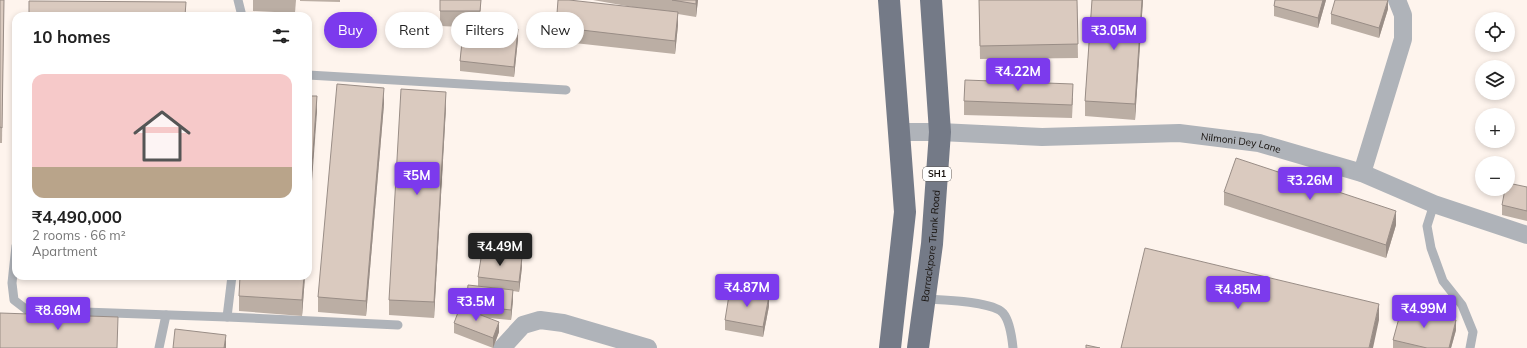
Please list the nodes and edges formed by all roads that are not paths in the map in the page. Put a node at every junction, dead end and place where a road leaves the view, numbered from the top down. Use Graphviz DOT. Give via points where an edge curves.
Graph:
graph roads {
  1 [pos="238,0"];
  2 [pos="889,0"];
  3 [pos="931,0"];
  4 [pos="1398,0"];
  5 [pos="241,12"];
  6 [pos="312,75"];
  7 [pos="566,90"];
  8 [pos="899,132"];
  9 [pos="940,132"];
  10 [pos="1362,173"];
  11 [pos="1434,204"];
  12 [pos="1527,235"];
  13 [pos="12,280"];
  14 [pos="232,280"];
  15 [pos="924,299"];
  16 [pos="166,315"];
  17 [pos="227,317"];
  18 [pos="398,325"];
  19 [pos="159,348"];
  20 [pos="502,348"];
  21 [pos="648,348"];
  22 [pos="890,348"];
  23 [pos="918,348"];
  24 [pos="1013,348"];
  25 [pos="1470,348"];
  1 -- 5 [label="lane"];
  2 -- 8 [label="main road"];
  3 -- 9 [label="main road, Barrackpore Trunk Road / SH1"];
  4 -- 10 [label="street" via="1403,16 1403,39"];
  6 -- 7 [label="lane"];
  8 -- 9 [label="street, Nilmoni Dey Lane"];
  8 -- 22 [label="main road" via="905,212"];
  9 -- 10 [label="street, Nilmoni Dey Lane" via="1042,137 1179,133 1259,143"];
  9 -- 15 [label="main road, Barrackpore Trunk Road / SH1" via="932,244"];
  10 -- 11 [label="street, Nilmoni Dey Lane"];
  11 -- 12 [label="street, Nilmoni Dey Lane"];
  11 -- 25 [label="lane" via="1427,226 1432,248 1443,281 1462,305 1473,332"];
  13 -- 16 [label="lane" via="14,300 27,310"];
  14 -- 17 [label="lane"];
  15 -- 23 [label="main road, Barrackpore Trunk Road / SH1"];
  15 -- 24 [label="lane" via="988,305 1003,312 1011,332"];
  16 -- 17 [label="lane"];
  16 -- 19 [label="lane"];
  17 -- 18 [label="lane"];
  20 -- 21 [label="street" via="523,325 540,320 563,323"];
}
